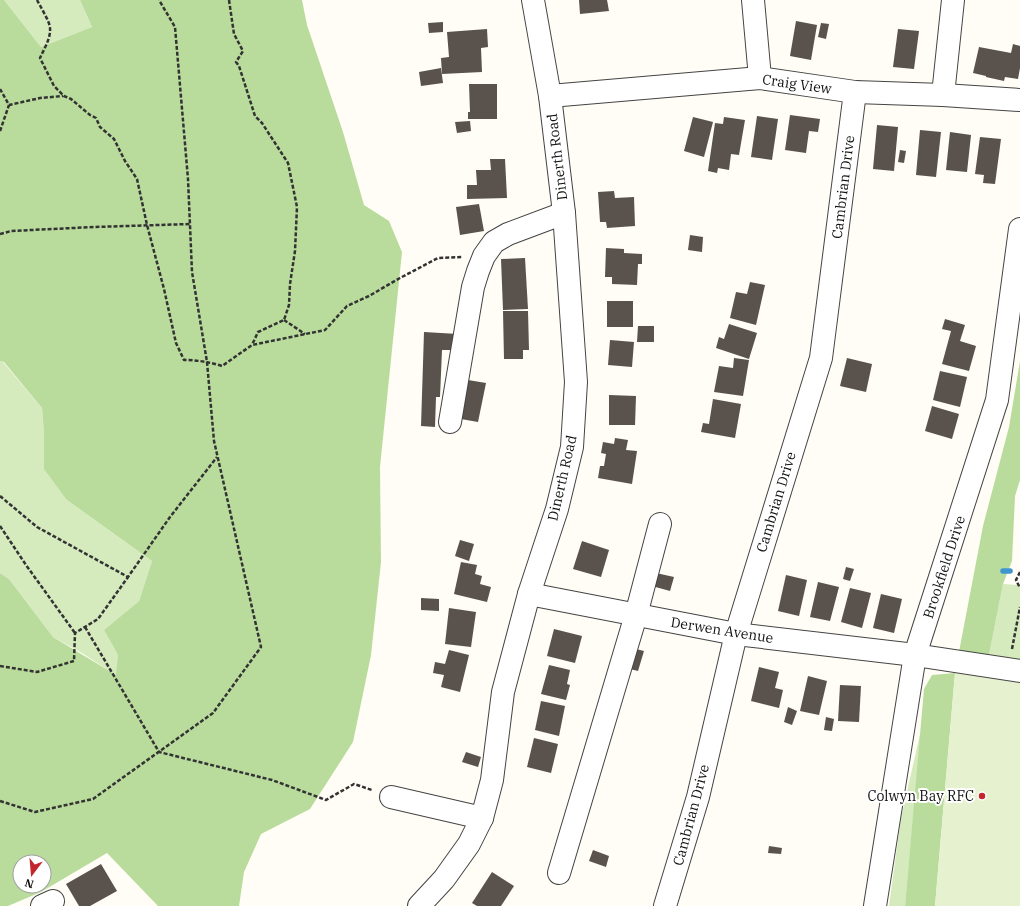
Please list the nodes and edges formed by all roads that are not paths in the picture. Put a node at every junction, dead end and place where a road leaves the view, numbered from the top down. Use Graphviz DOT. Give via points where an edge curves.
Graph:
graph roads {
  1 [pos="532,0"];
  2 [pos="753,0"];
  3 [pos="953,0"];
  4 [pos="760,78"];
  5 [pos="855,92"];
  6 [pos="943,95"];
  7 [pos="550,96"];
  8 [pos="1020,100"];
  9 [pos="564,213"];
  10 [pos="1020,229"];
  11 [pos="450,422"];
  12 [pos="660,524"];
  13 [pos="529,594"];
  14 [pos="636,615"];
  15 [pos="736,634"];
  16 [pos="915,655"];
  17 [pos="1014,670"];
  18 [pos="391,797"];
  19 [pos="482,818"];
  20 [pos="559,873"];
  21 [pos="419,906"];
  22 [pos="665,906"];
  23 [pos="875,906"];
  1 -- 7 [label="street, Dinerth Road"];
  2 -- 4 [label="street"];
  3 -- 6 [label="street"];
  4 -- 5 [label="street, Craig View"];
  4 -- 7 [label="street, Craig View"];
  5 -- 6 [label="street, Craig View"];
  5 -- 15 [label="street, Cambrian Drive" via="821,358"];
  6 -- 8 [label="street, Craig View"];
  7 -- 9 [label="street, Dinerth Road"];
  9 -- 11 [label="street" via="508,234 494,242 484,256 473,287"];
  9 -- 13 [label="street, Dinerth Road" via="576,382 572,447 557,509"];
  10 -- 16 [label="street, Brookfield Drive" via="997,400"];
  12 -- 14 [label="street"];
  13 -- 14 [label="street, Derwen Avenue"];
  13 -- 19 [label="street, Dinerth Road" via="502,692 492,780"];
  14 -- 15 [label="street, Derwen Avenue"];
  14 -- 20 [label="street"];
  15 -- 16 [label="street, Derwen Avenue"];
  15 -- 22 [label="street, Cambrian Drive" via="698,797"];
  16 -- 17 [label="street, Derwen Avenue"];
  16 -- 23 [label="street, Brookfield Drive"];
  18 -- 19 [label="street"];
  19 -- 21 [label="street, Dinerth Road" via="469,844 444,879"];
}
